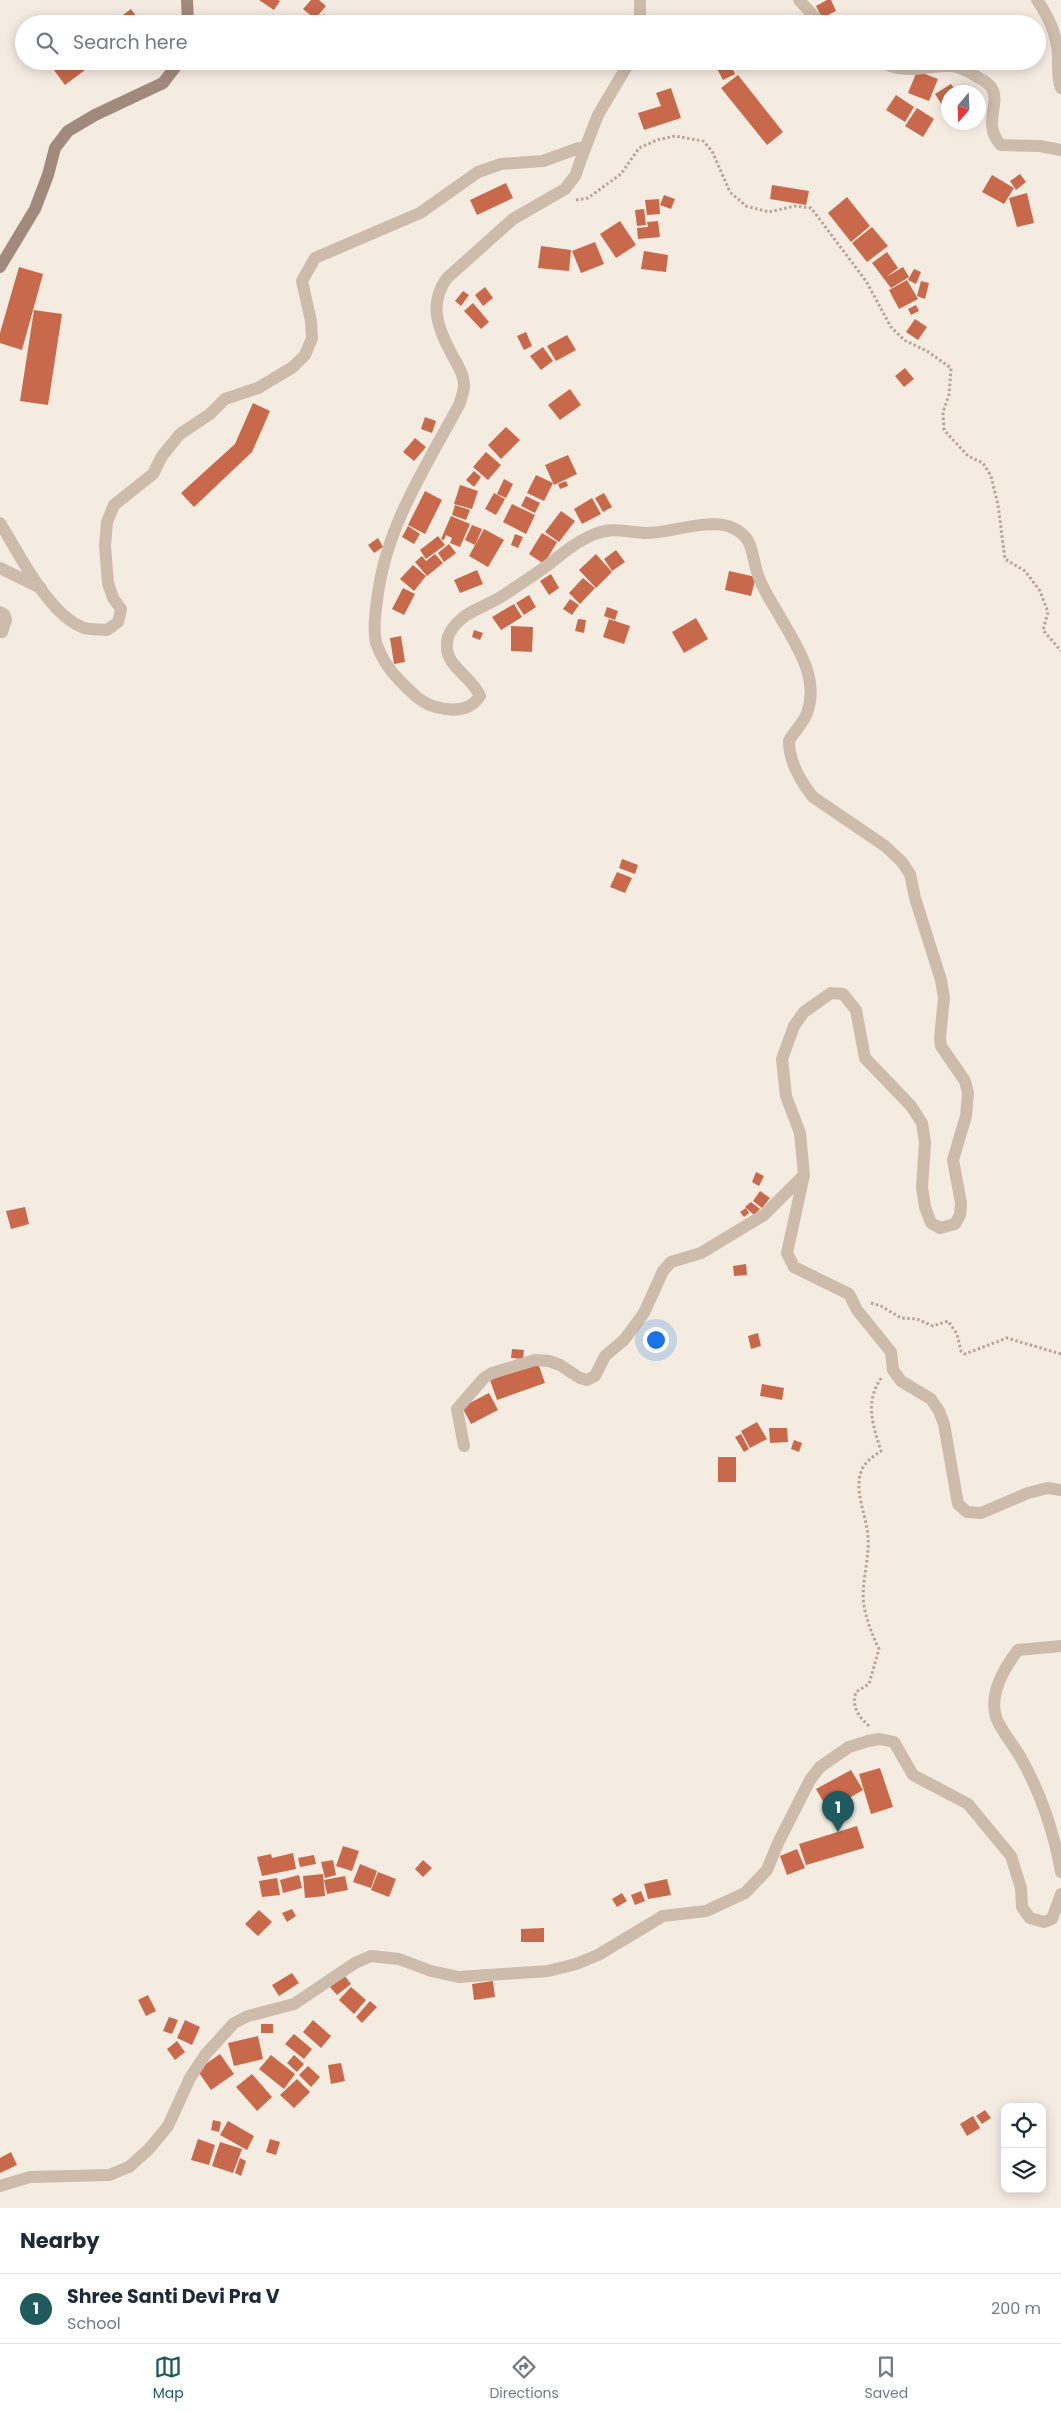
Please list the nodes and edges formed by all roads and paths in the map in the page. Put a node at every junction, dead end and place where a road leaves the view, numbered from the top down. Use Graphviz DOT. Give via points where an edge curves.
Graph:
graph roads {
  1 [pos="186,0"];
  2 [pos="640,0"];
  3 [pos="799,0"];
  4 [pos="1037,0"];
  5 [pos="187,15"];
  6 [pos="640,15"];
  7 [pos="813,15"];
  8 [pos="173,70"];
  9 [pos="625,70"];
  10 [pos="963,70"];
  11 [pos="1061,88"];
  12 [pos="1061,150"];
  13 [pos="584,152"];
  14 [pos="556,195"];
  15 [pos="0,267"];
  16 [pos="0,523"];
  17 [pos="0,568"];
  18 [pos="41,588"];
  19 [pos="0,612"];
  20 [pos="0,632"];
  21 [pos="1061,651"];
  22 [pos="804,1175"];
  23 [pos="849,1294"];
  24 [pos="1061,1354"];
  25 [pos="893,1370"];
  26 [pos="464,1446"];
  27 [pos="1061,1490"];
  28 [pos="1061,1646"];
  29 [pos="880,1738"];
  30 [pos="1061,1872"];
  31 [pos="1061,1894"];
  32 [pos="0,2186"];
  1 -- 5 [label="street"];
  2 -- 6 [label="street"];
  3 -- 7 [label="street"];
  4 -- 11 [label="street" via="1052,25 1057,41"];
  8 -- 15 [label="street" via="163,83 68,131 55,148 35,209"];
  9 -- 13 [label="street" via="598,115"];
  10 -- 12 [label="street" via="991,87 993,136 1001,144"];
  13 -- 14 [label="street" via="575,176"];
  13 -- 18 [label="street" via="579,148 543,161 501,164 478,172 420,213 315,258 302,281 312,338 305,355 293,367 258,388 225,399 210,414 180,434 162,456 153,474 114,505 107,522 105,546 108,583 121,610 118,622 107,630 84,628 67,617"];
  14 -- 21 [label="path" via="569,201 588,198 621,174 639,148 675,136 703,141 712,151 730,192 746,206 768,212 795,206 811,208 866,281 891,327 904,340 951,368 949,395 943,412 944,430 968,456 983,463 991,476 1004,558 1025,571 1040,591 1048,612 1043,630"];
  14 -- 22 [label="street" via="513,219 440,288 436,315 462,375 464,388 460,403 396,523 381,569 375,620 376,642 393,674 424,703 451,710 466,709 480,696 477,688 446,654 446,642 451,631 465,616 502,596 571,546 596,533 615,529 649,533 708,525 731,526 742,533 753,549 756,570 764,590 796,645 812,683 807,714 789,741 792,759 804,787 813,797 885,846 910,874 941,980 944,998 941,1046 965,1081 968,1093 966,1116 953,1160 961,1203 960,1215 955,1224 940,1228 931,1223 925,1207 922,1123 912,1106 865,1058 856,1010 843,994 831,993 804,1012 794,1026 782,1059 786,1096 800,1133"];
  16 -- 18 [label="street"];
  17 -- 18 [label="street"];
  19 -- 20 [label="street" via="6,620"];
  22 -- 23 [label="street" via="787,1253 794,1267"];
  22 -- 26 [label="street" via="764,1215 701,1253 671,1262 663,1271 644,1313 624,1340 605,1356 595,1376 587,1380 560,1365 535,1360 484,1378 457,1409"];
  23 -- 24 [label="path" via="881,1306 901,1318 917,1319 933,1326 948,1322 957,1334 960,1351 965,1354 1007,1338"];
  23 -- 25 [label="street" via="857,1310 892,1352"];
  25 -- 27 [label="street" via="901,1381 931,1399 939,1411 958,1504 967,1512 981,1513 1035,1491"];
  25 -- 29 [label="path" via="882,1376 872,1399 873,1427 881,1451 862,1469 859,1488 867,1530 868,1564 862,1589 870,1632 879,1649 869,1684 856,1692 854,1699 858,1716"];
  28 -- 30 [label="street" via="1018,1650 999,1684 995,1703 996,1718 1033,1781 1054,1839"];
  29 -- 31 [label="street" via="894,1742 913,1775 955,1796 976,1812 1011,1856 1021,1888 1022,1908 1030,1918 1044,1922 1052,1919"];
  29 -- 32 [label="street" via="849,1747 820,1767 810,1780 767,1870 745,1893 706,1911 663,1916 598,1955 548,1971 459,1977 399,1959 371,1956 355,1963 294,2004 234,2023 205,2055 190,2078 168,2126 129,2167 109,2175 30,2177"];
}
